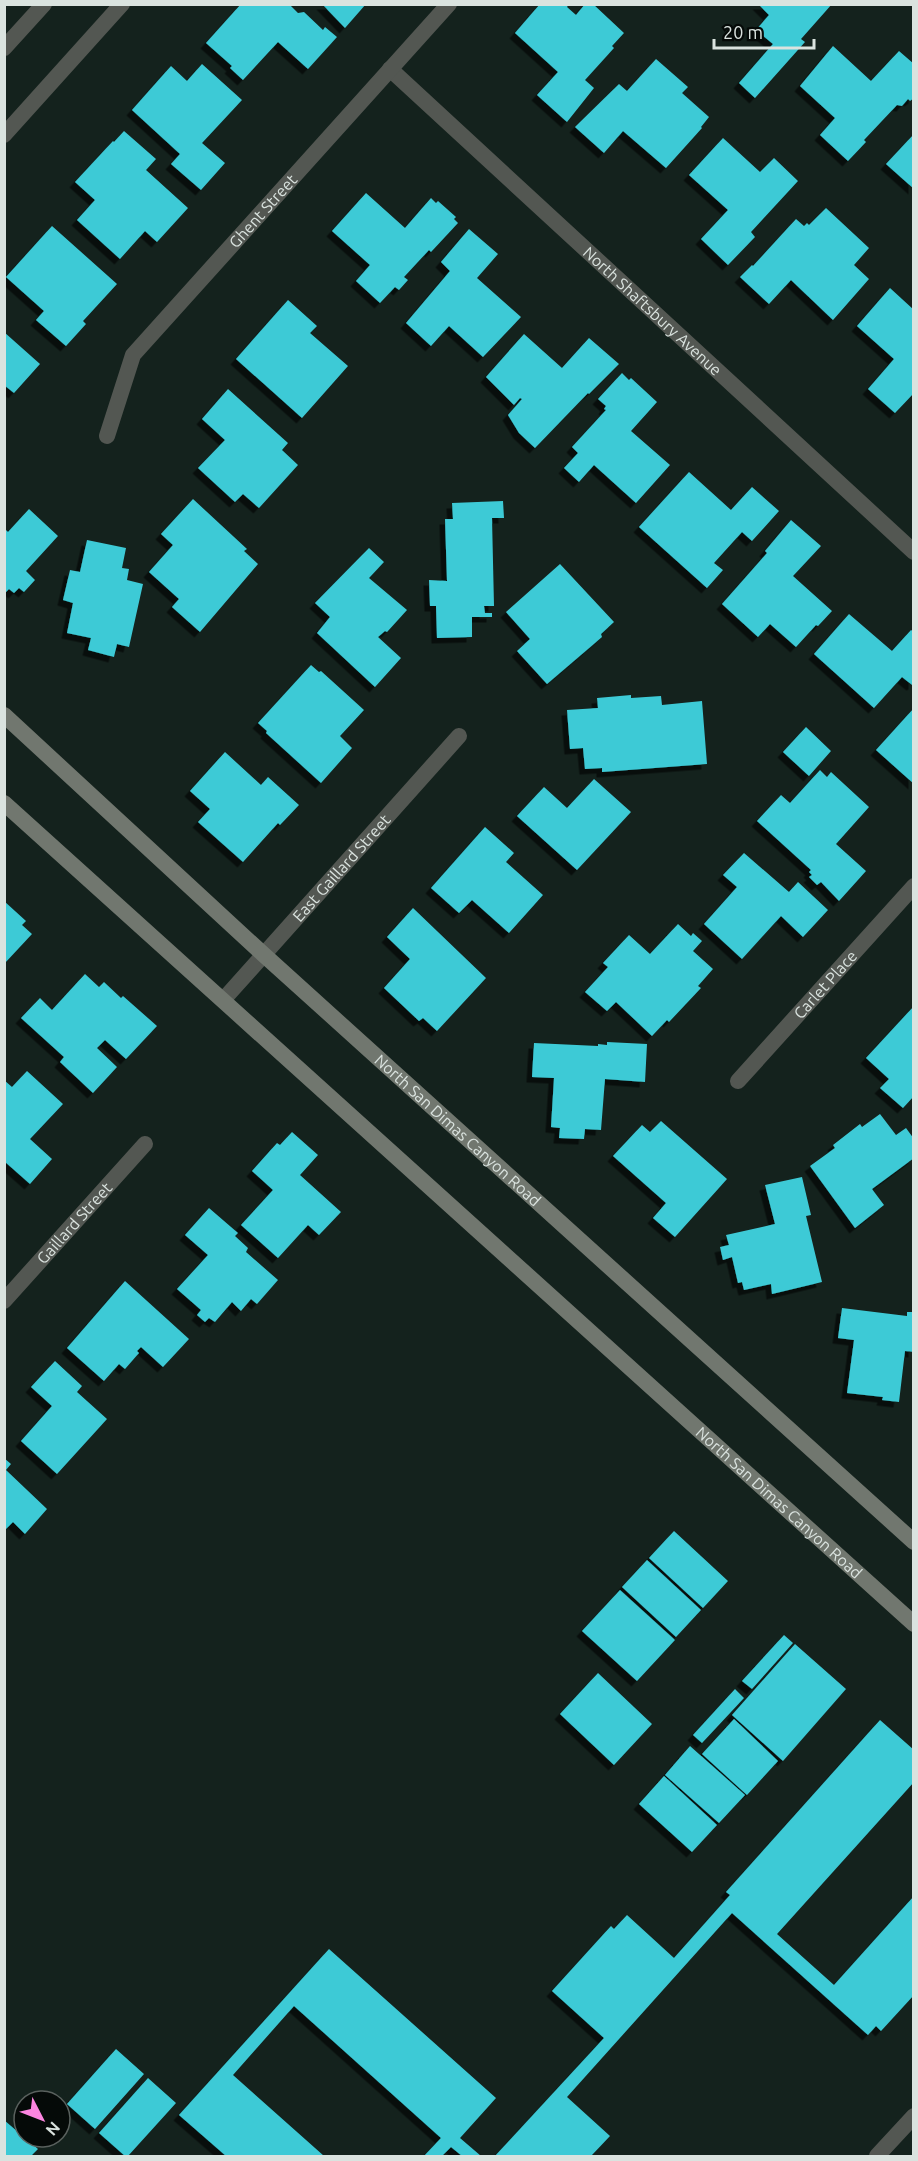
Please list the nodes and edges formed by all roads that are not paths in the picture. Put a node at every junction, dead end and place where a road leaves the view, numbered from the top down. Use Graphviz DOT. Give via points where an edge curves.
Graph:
graph roads {
  1 [pos="44,4"];
  2 [pos="122,4"];
  3 [pos="449,4"];
  4 [pos="4,48"];
  5 [pos="390,69"];
  6 [pos="4,135"];
  7 [pos="107,436"];
  8 [pos="914,552"];
  9 [pos="4,716"];
  10 [pos="459,736"];
  11 [pos="4,803"];
  12 [pos="914,886"];
  13 [pos="263,954"];
  14 [pos="224,999"];
  15 [pos="738,1081"];
  16 [pos="145,1144"];
  17 [pos="4,1301"];
  18 [pos="914,1542"];
  19 [pos="914,1624"];
  20 [pos="914,2116"];
  21 [pos="877,2157"];
  1 -- 4 [label="street"];
  2 -- 6 [label="street"];
  3 -- 5 [label="street, Ghent Street"];
  5 -- 7 [label="street, Ghent Street" via="133,355"];
  5 -- 8 [label="street, North Shaftsbury Avenue"];
  9 -- 13 [label="main road, North San Dimas Canyon Road"];
  10 -- 13 [label="street, East Gaillard Street"];
  11 -- 14 [label="main road, North San Dimas Canyon Road"];
  12 -- 15 [label="street, Carlet Place"];
  13 -- 14 [label="street, East Gaillard Street"];
  13 -- 18 [label="main road, North San Dimas Canyon Road"];
  14 -- 19 [label="main road, North San Dimas Canyon Road"];
  16 -- 17 [label="street, Gaillard Street"];
  20 -- 21 [label="street"];
}
